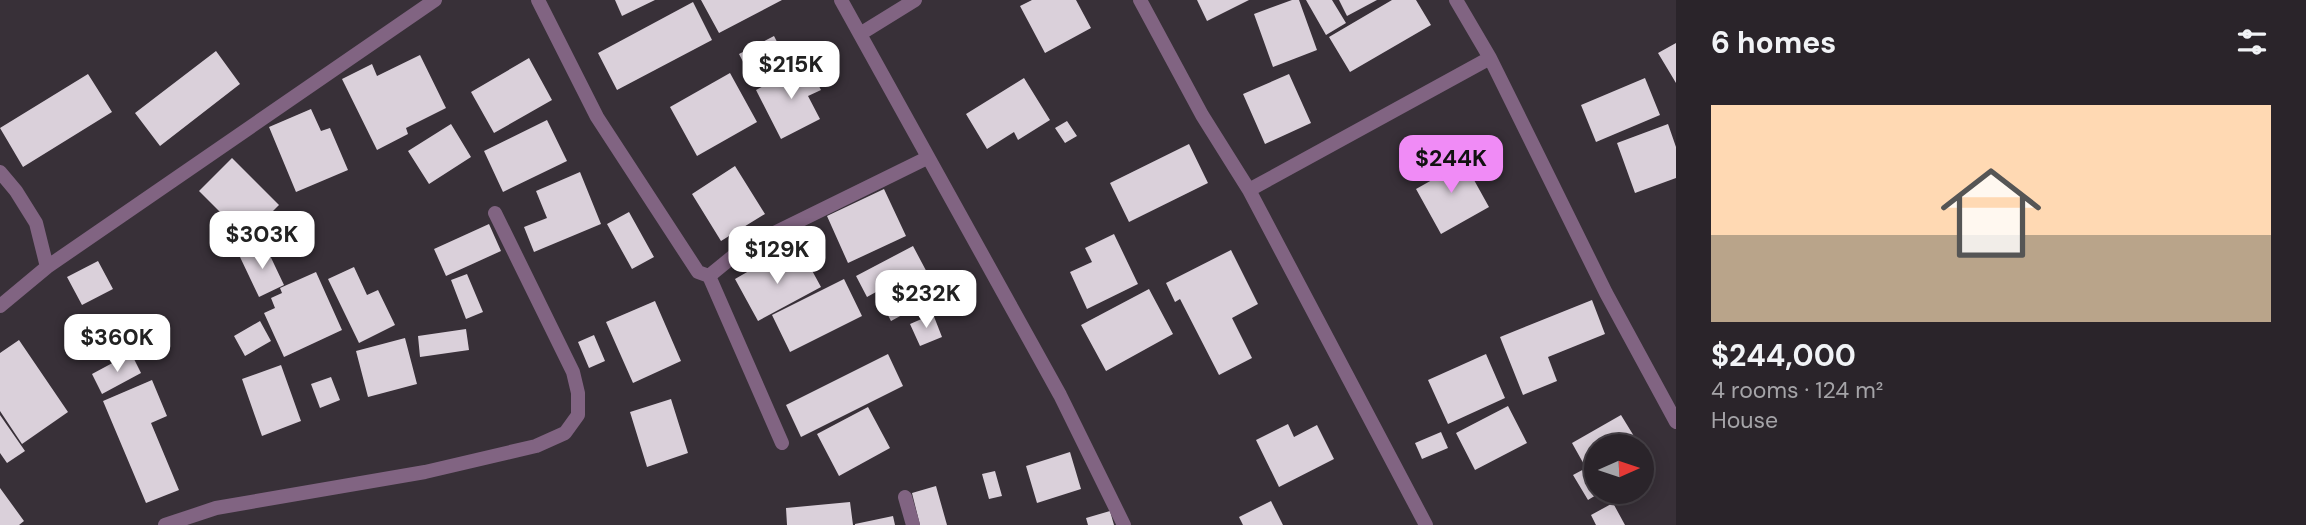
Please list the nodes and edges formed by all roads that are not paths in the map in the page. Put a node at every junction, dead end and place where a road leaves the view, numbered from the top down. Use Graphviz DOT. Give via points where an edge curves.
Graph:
graph roads {
  1 [pos="435,0"];
  2 [pos="538,0"];
  3 [pos="841,0"];
  4 [pos="915,0"];
  5 [pos="1140,0"];
  6 [pos="1456,0"];
  7 [pos="860,34"];
  8 [pos="1490,58"];
  9 [pos="928,158"];
  10 [pos="0,172"];
  11 [pos="1249,190"];
  12 [pos="495,213"];
  13 [pos="47,268"];
  14 [pos="709,276"];
  15 [pos="0,306"];
  16 [pos="1676,422"];
  17 [pos="782,443"];
  18 [pos="905,497"];
  19 [pos="165,525"];
  20 [pos="913,525"];
  21 [pos="1124,525"];
  22 [pos="1426,525"];
  1 -- 13 [label="street"];
  2 -- 14 [label="street" via="597,117 698,272"];
  3 -- 7 [label="street"];
  4 -- 7 [label="street"];
  5 -- 11 [label="street"];
  6 -- 8 [label="street"];
  7 -- 9 [label="street"];
  8 -- 11 [label="street"];
  8 -- 16 [label="street" via="1606,293"];
  9 -- 14 [label="street" via="742,249"];
  9 -- 21 [label="street" via="1060,395"];
  10 -- 13 [label="street" via="36,223"];
  11 -- 22 [label="street"];
  12 -- 19 [label="street" via="573,372 578,415 565,433 536,446 425,472 216,508"];
  13 -- 15 [label="street"];
  14 -- 17 [label="street"];
  18 -- 20 [label="street"];
}
